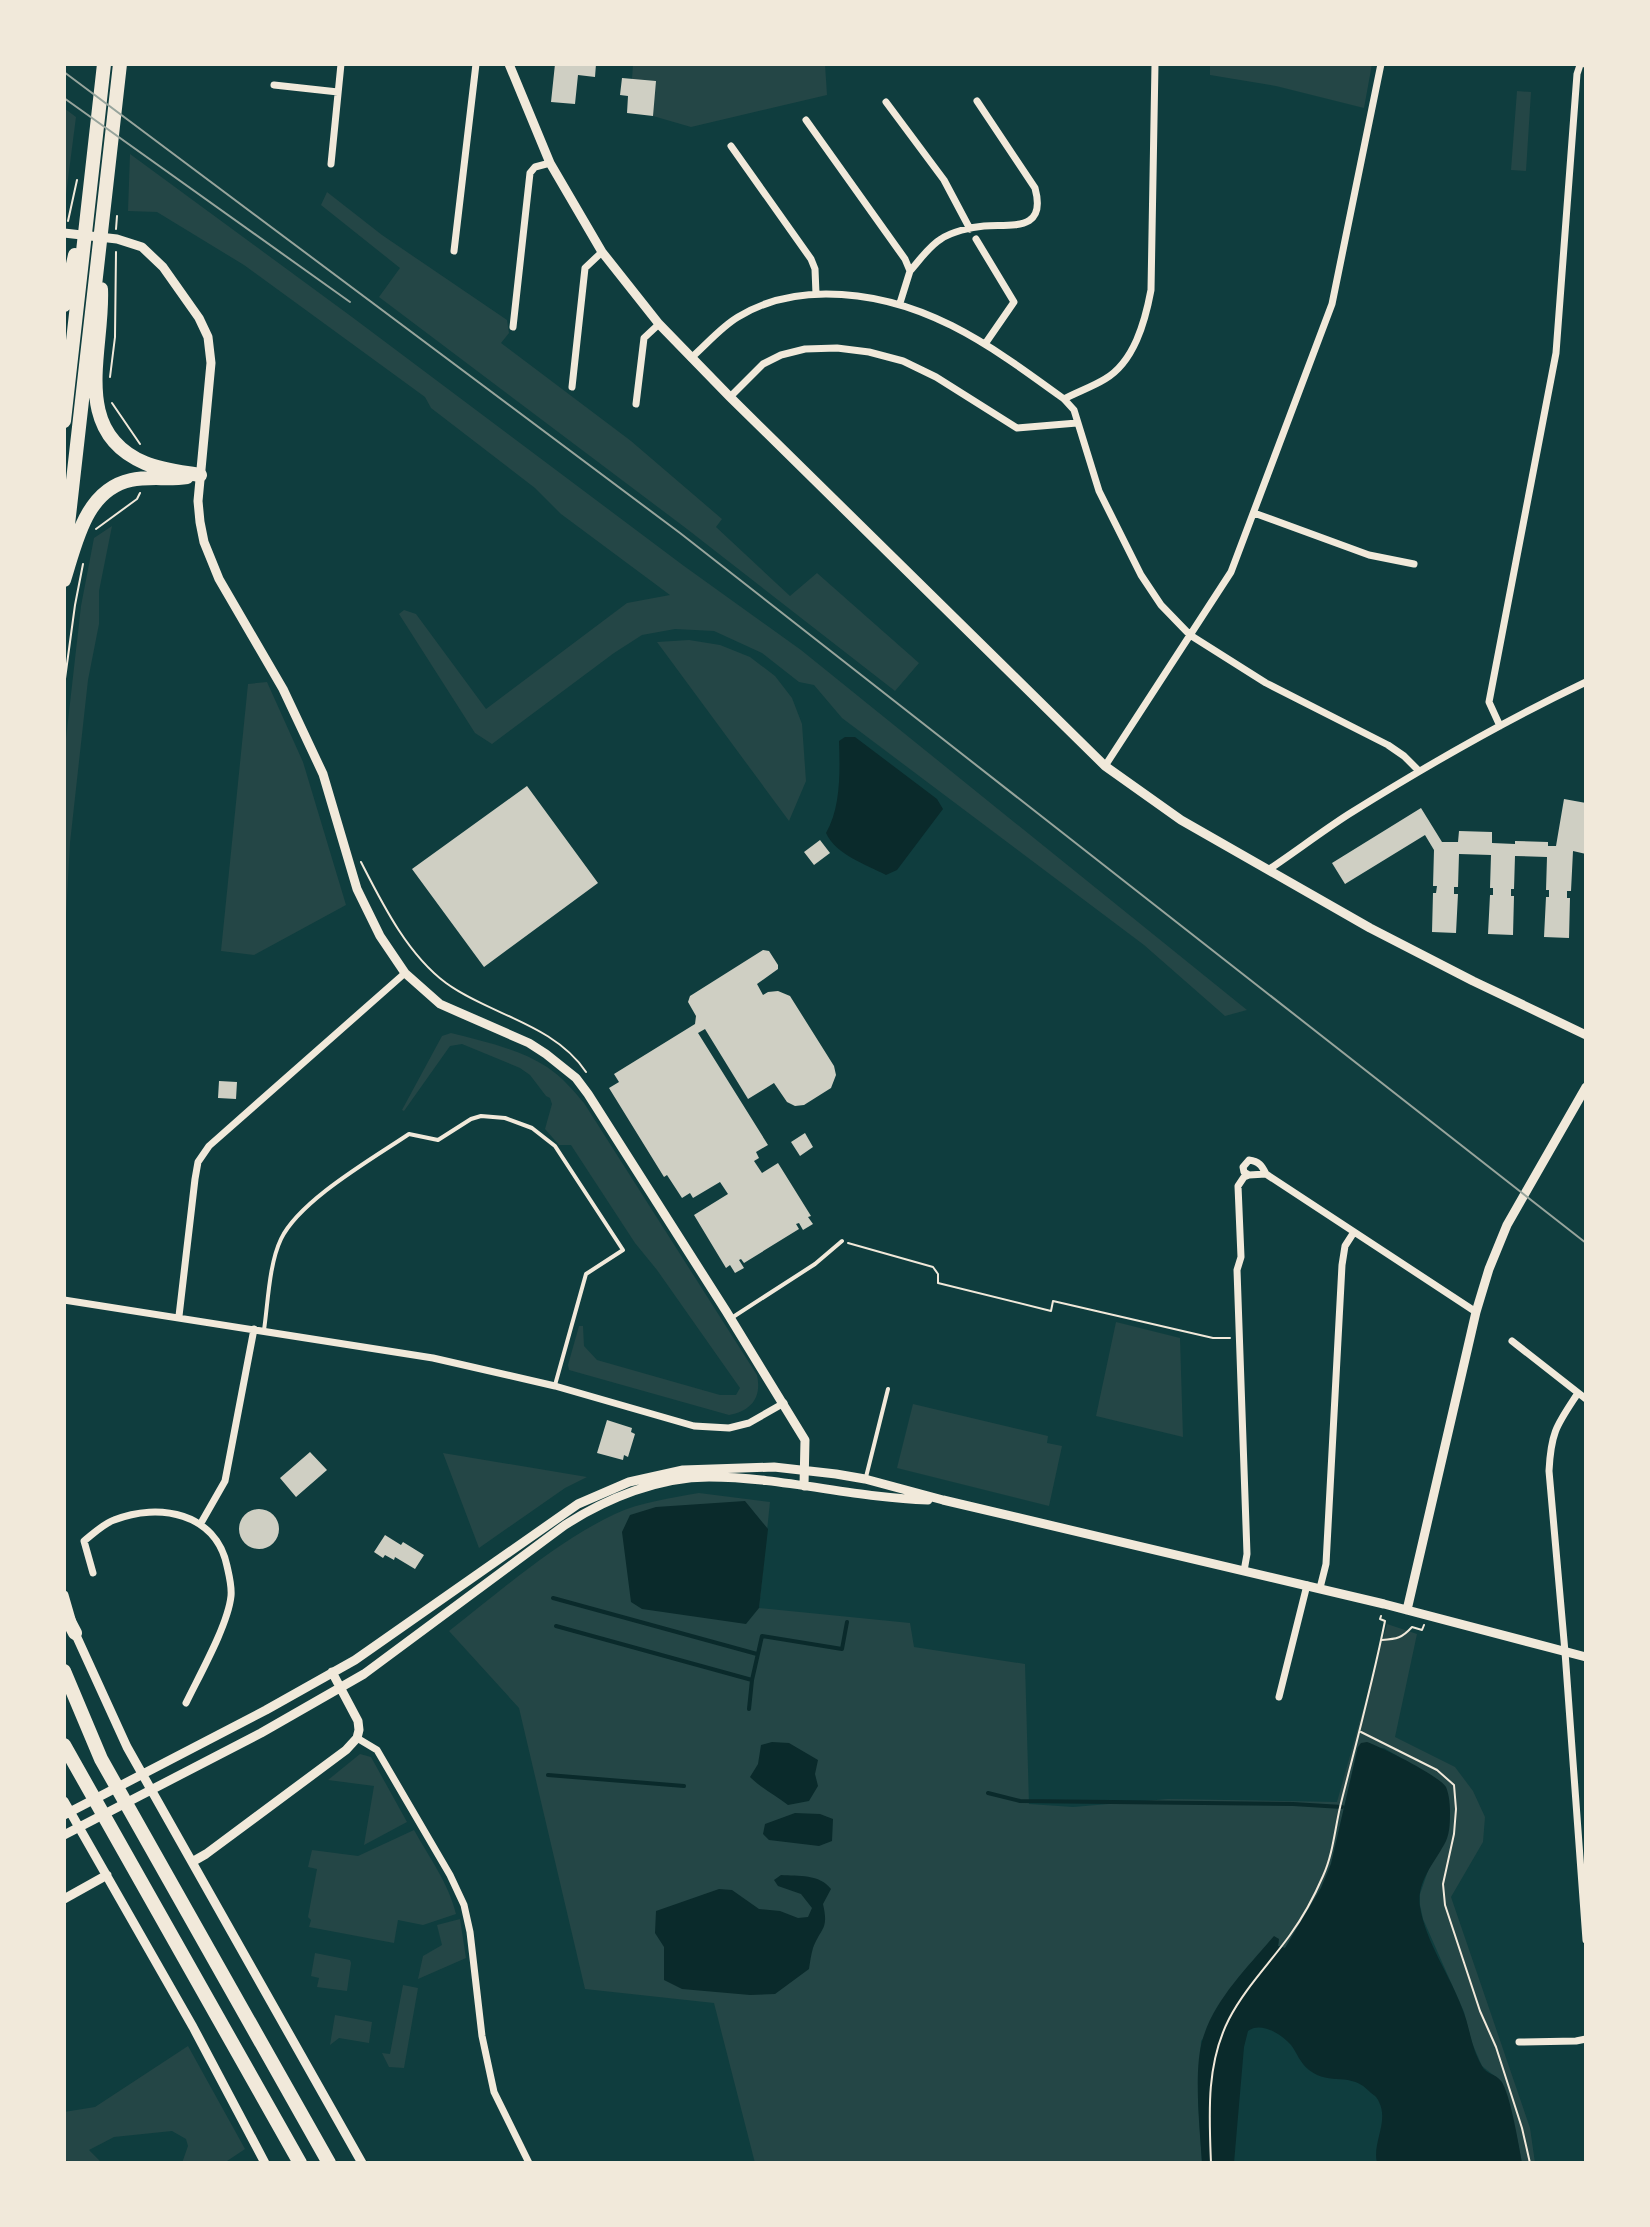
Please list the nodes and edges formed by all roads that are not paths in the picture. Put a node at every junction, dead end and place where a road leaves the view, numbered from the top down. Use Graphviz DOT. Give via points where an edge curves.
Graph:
graph roads {
  1 [pos="104,64"];
  2 [pos="120,64"];
  3 [pos="341,64"];
  4 [pos="476,64"];
  5 [pos="509,64"];
  6 [pos="1155,64"];
  7 [pos="1381,64"];
  8 [pos="1582,64"];
  9 [pos="274,85"];
  10 [pos="338,92"];
  11 [pos="977,101"];
  12 [pos="886,102"];
  13 [pos="806,120"];
  14 [pos="731,146"];
  15 [pos="550,163"];
  16 [pos="331,164"];
  17 [pos="91,177"];
  18 [pos="970,229"];
  19 [pos="64,233"];
  20 [pos="976,239"];
  21 [pos="99,246"];
  22 [pos="454,251"];
  23 [pos="602,252"];
  24 [pos="910,271"];
  25 [pos="816,294"];
  26 [pos="900,303"];
  27 [pos="64,305"];
  28 [pos="659,324"];
  29 [pos="513,327"];
  30 [pos="985,344"];
  31 [pos="691,358"];
  32 [pos="572,387"];
  33 [pos="730,397"];
  34 [pos="1064,399"];
  35 [pos="636,404"];
  36 [pos="64,421"];
  37 [pos="1077,423"];
  38 [pos="200,475"];
  39 [pos="1254,513"];
  40 [pos="64,560"];
  41 [pos="1414,564"];
  42 [pos="64,580"];
  43 [pos="1190,635"];
  44 [pos="1586,682"];
  45 [pos="1500,726"];
  46 [pos="1105,766"];
  47 [pos="1419,771"];
  48 [pos="1268,870"];
  49 [pos="405,973"];
  50 [pos="1582,1033"];
  51 [pos="1586,1087"];
  52 [pos="1266,1174"];
  53 [pos="1249,1175"];
  54 [pos="1354,1232"];
  55 [pos="842,1241"];
  56 [pos="64,1300"];
  57 [pos="1476,1312"];
  58 [pos="179,1316"];
  59 [pos="731,1318"];
  60 [pos="254,1329"];
  61 [pos="264,1330"];
  62 [pos="1512,1341"];
  63 [pos="555,1386"];
  64 [pos="888,1389"];
  65 [pos="1578,1393"];
  66 [pos="1586,1399"];
  67 [pos="784,1403"];
  68 [pos="806,1470"];
  69 [pos="865,1479"];
  70 [pos="804,1486"];
  71 [pos="863,1495"];
  72 [pos="943,1500"];
  73 [pos="201,1523"];
  74 [pos="1244,1571"];
  75 [pos="93,1573"];
  76 [pos="1307,1585"];
  77 [pos="1320,1588"];
  78 [pos="64,1595"];
  79 [pos="1407,1610"];
  80 [pos="64,1612"];
  81 [pos="75,1633"];
  82 [pos="1565,1652"];
  83 [pos="1586,1657"];
  84 [pos="64,1671"];
  85 [pos="332,1672"];
  86 [pos="64,1688"];
  87 [pos="341,1689"];
  88 [pos="1279,1697"];
  89 [pos="186,1703"];
  90 [pos="357,1738"];
  91 [pos="94,1744"];
  92 [pos="64,1745"];
  93 [pos="64,1801"];
  94 [pos="64,1815"];
  95 [pos="64,1835"];
  96 [pos="192,1862"];
  97 [pos="107,1875"];
  98 [pos="64,1899"];
  99 [pos="1586,1940"];
  100 [pos="1586,2039"];
  101 [pos="1519,2042"];
  102 [pos="265,2163"];
  103 [pos="300,2163"];
  104 [pos="329,2163"];
  105 [pos="362,2163"];
  106 [pos="529,2163"];
  1 -- 17 [label="highway"];
  2 -- 21 [label="highway"];
  3 -- 10 [label="street"];
  4 -- 22 [label="street"];
  5 -- 15 [label="street"];
  6 -- 34 [label="street" via="1151,290 1146,317 1122,363 1107,378"];
  7 -- 39 [label="street" via="1332,304"];
  8 -- 45 [label="street" via="1577,74 1556,353 1489,702"];
  9 -- 10 [label="street"];
  10 -- 16 [label="street"];
  11 -- 18 [label="street" via="1038,199 1037,210 1017,227"];
  12 -- 18 [label="street" via="944,180"];
  13 -- 24 [label="street"];
  14 -- 25 [label="street" via="811,259"];
  15 -- 23 [label="street"];
  15 -- 29 [label="street" via="530,173"];
  17 -- 27 [label="highway"];
  17 -- 36 [label="highway"];
  18 -- 24 [label="street" via="941,238"];
  19 -- 38 [label="street" via="142,247 193,307 208,337 211,363"];
  20 -- 30 [label="street" via="1014,302"];
  21 -- 38 [label="highway" via="102,309 94,382 103,424 114,441 144,463"];
  21 -- 40 [label="highway"];
  23 -- 28 [label="street"];
  23 -- 32 [label="street" via="585,268"];
  24 -- 26 [label="street"];
  25 -- 26 [label="street"];
  25 -- 31 [label="street" via="760,306 735,318"];
  26 -- 30 [label="street"];
  28 -- 31 [label="street"];
  28 -- 35 [label="street" via="644,338"];
  30 -- 34 [label="street"];
  31 -- 33 [label="street"];
  33 -- 37 [label="street" via="763,364 781,355 837,348 903,361 1017,428"];
  33 -- 46 [label="street"];
  34 -- 37 [label="street"];
  37 -- 43 [label="street" via="1099,491 1141,575"];
  38 -- 42 [label="highway" via="128,481 112,488 89,511"];
  38 -- 49 [label="street" via="200,522 219,579 283,689 323,774 357,889"];
  39 -- 41 [label="street" via="1369,555"];
  39 -- 43 [label="street" via="1231,572"];
  43 -- 46 [label="street"];
  43 -- 47 [label="street" via="1266,683 1388,745"];
  44 -- 45 [label="street"];
  45 -- 47 [label="street"];
  46 -- 48 [label="street" via="1181,820"];
  47 -- 48 [label="street"];
  48 -- 50 [label="street" via="1382,934"];
  49 -- 58 [label="street" via="209,1146 198,1162"];
  49 -- 59 [label="street" via="440,1004 529,1043 576,1078"];
  51 -- 57 [label="street" via="1507,1225"];
  52 -- 53 [label="street"];
  52 -- 53 [label="street" via="1255,1160 1245,1163"];
  52 -- 54 [label="street"];
  53 -- 74 [label="street" via="1240,1181 1238,1192 1237,1270"];
  54 -- 57 [label="street"];
  54 -- 77 [label="street" via="1342,1265 1326,1564"];
  55 -- 59 [label="lane"];
  56 -- 58 [label="street"];
  57 -- 79 [label="street"];
  58 -- 60 [label="street"];
  59 -- 67 [label="street"];
  60 -- 61 [label="street"];
  60 -- 73 [label="street" via="225,1481"];
  61 -- 63 [label="street" via="405,1353"];
  61 -- 63 [label="lane" via="281,1239 308,1204 409,1134 438,1140 471,1119 505,1118 532,1128 555,1146 623,1250 586,1274"];
  62 -- 65 [label="street"];
  63 -- 67 [label="street" via="713,1428 749,1423"];
  64 -- 69 [label="lane"];
  65 -- 66 [label="street"];
  65 -- 82 [label="street" via="1551,1441 1549,1471"];
  67 -- 68 [label="street" via="805,1440"];
  68 -- 69 [label="street"];
  68 -- 70 [label="street"];
  68 -- 85 [label="street" via="683,1470 606,1491 569,1510"];
  69 -- 71 [label="street"];
  69 -- 72 [label="street"];
  70 -- 71 [label="street"];
  70 -- 87 [label="street" via="708,1477 656,1484 610,1500 565,1525"];
  71 -- 72 [label="street"];
  72 -- 74 [label="street"];
  73 -- 75 [label="street" via="159,1512 111,1521 84,1541"];
  73 -- 89 [label="street" via="224,1552 231,1597"];
  74 -- 76 [label="street"];
  76 -- 77 [label="street"];
  76 -- 88 [label="street"];
  77 -- 79 [label="street"];
  78 -- 81 [label="street"];
  79 -- 82 [label="street"];
  80 -- 81 [label="highway"];
  81 -- 96 [label="street" via="127,1747"];
  82 -- 83 [label="street"];
  82 -- 99 [label="street"];
  84 -- 91 [label="highway"];
  85 -- 87 [label="street"];
  85 -- 94 [label="street"];
  86 -- 91 [label="highway"];
  87 -- 90 [label="street" via="358,1721"];
  87 -- 95 [label="street"];
  90 -- 96 [label="street"];
  90 -- 106 [label="street" via="377,1750 464,1905 494,2092"];
  91 -- 104 [label="highway"];
  92 -- 103 [label="highway"];
  93 -- 97 [label="street"];
  96 -- 105 [label="street"];
  97 -- 98 [label="street"];
  97 -- 102 [label="street"];
  100 -- 101 [label="street"];
}
